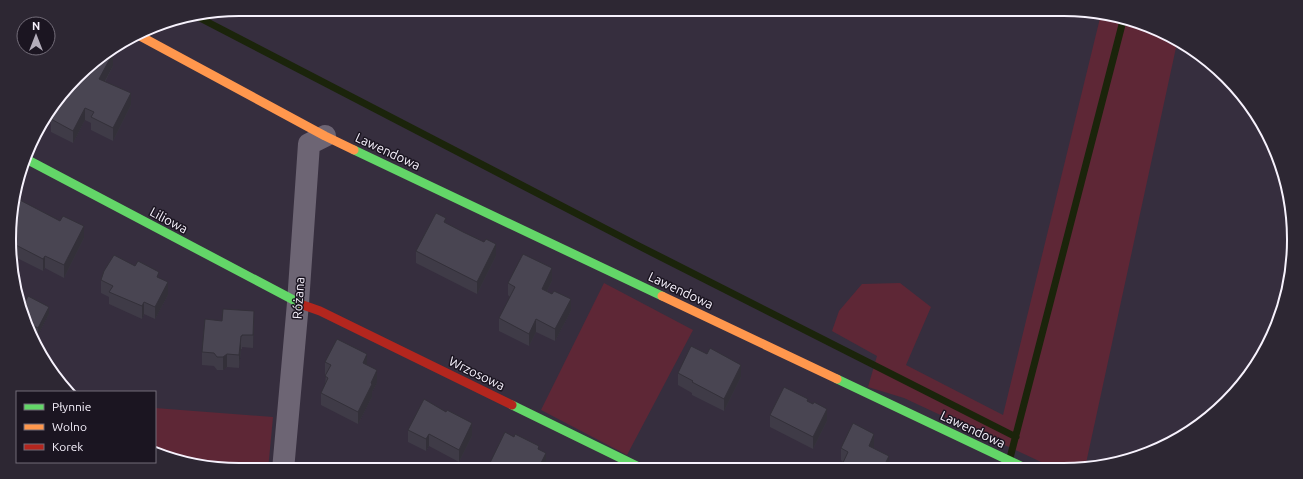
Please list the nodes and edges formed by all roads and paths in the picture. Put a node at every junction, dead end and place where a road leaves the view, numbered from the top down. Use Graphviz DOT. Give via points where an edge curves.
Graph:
graph roads {
  1 [pos="143,38"];
  2 [pos="326,136"];
  3 [pos="30,161"];
  4 [pos="298,304"];
  5 [pos="284,463"];
  6 [pos="631,463"];
  7 [pos="1014,463"];
  1 -- 2 [label="street, Lawendowa"];
  2 -- 4 [label="street, Różana" via="309,144"];
  2 -- 7 [label="street, Lawendowa"];
  3 -- 4 [label="street, Liliowa"];
  4 -- 5 [label="street, Różana"];
  4 -- 6 [label="street, Wrzosowa" via="320,311"];
}
